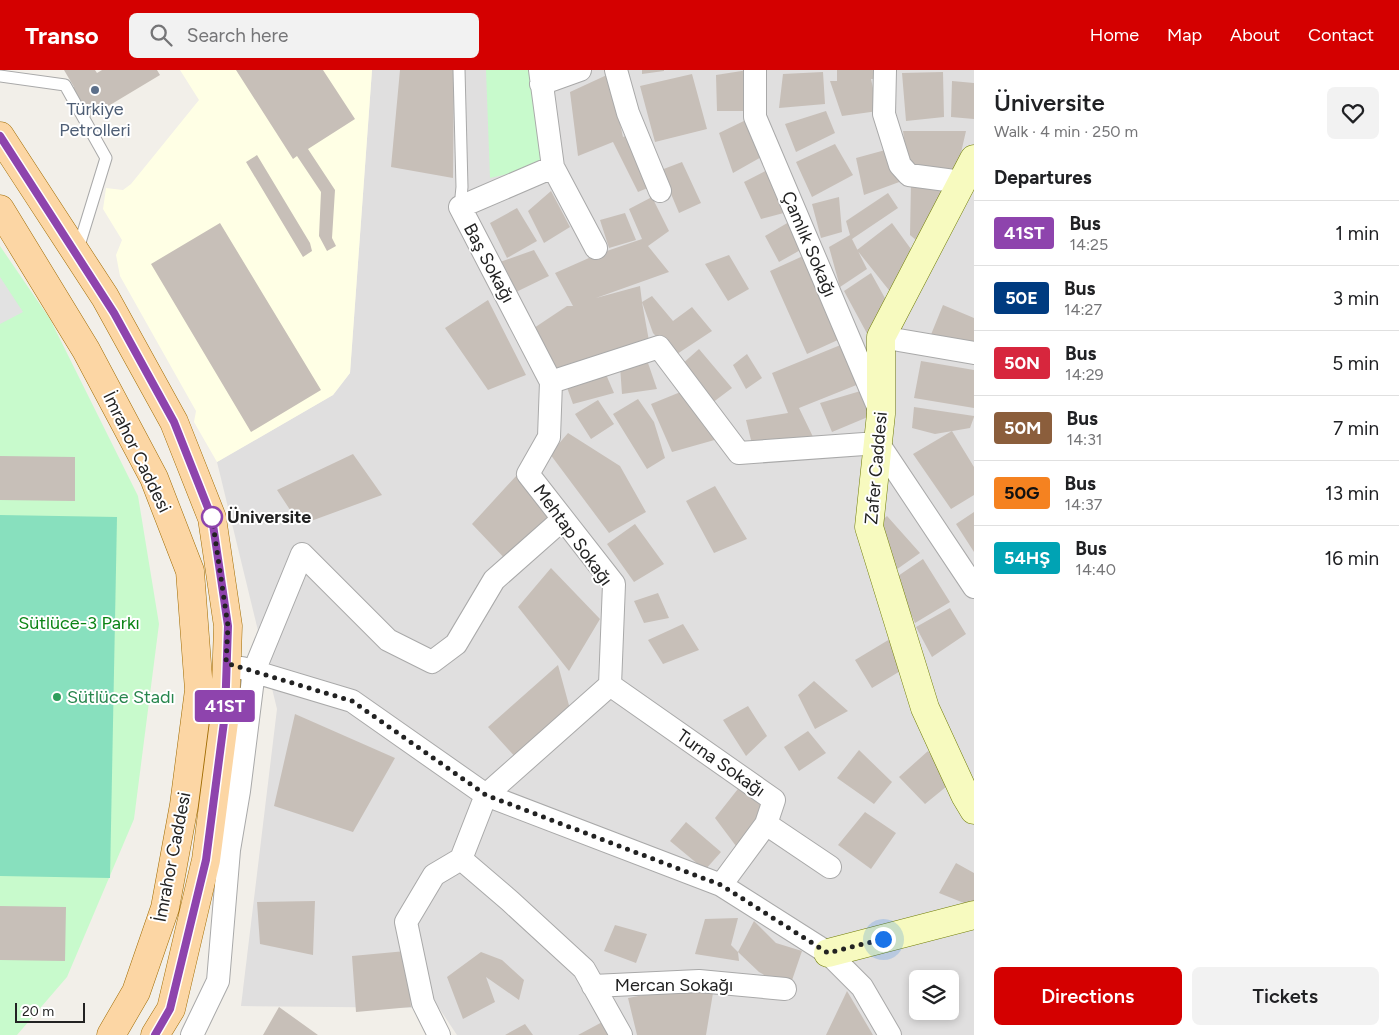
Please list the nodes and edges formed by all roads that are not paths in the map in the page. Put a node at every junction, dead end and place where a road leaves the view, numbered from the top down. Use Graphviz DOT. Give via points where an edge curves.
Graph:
graph roads {
  1 [pos="459,70"];
  2 [pos="580,70"];
  3 [pos="616,70"];
  4 [pos="755,70"];
  5 [pos="885,70"];
  6 [pos="0,76"];
  7 [pos="540,77"];
  8 [pos="0,136"];
  9 [pos="553,167"];
  10 [pos="968,170"];
  11 [pos="660,191"];
  12 [pos="460,207"];
  13 [pos="0,208"];
  14 [pos="596,248"];
  15 [pos="76,253"];
  16 [pos="881,337"];
  17 [pos="974,353"];
  18 [pos="551,382"];
  19 [pos="881,414"];
  20 [pos="878,443"];
  21 [pos="563,519"];
  22 [pos="974,587"];
  23 [pos="226,663"];
  24 [pos="254,671"];
  25 [pos="610,685"];
  26 [pos="486,795"];
  27 [pos="974,810"];
  28 [pos="766,824"];
  29 [pos="461,859"];
  30 [pos="830,867"];
  31 [pos="721,885"];
  32 [pos="974,915"];
  33 [pos="828,953"];
  34 [pos="593,986"];
  35 [pos="785,989"];
  36 [pos="119,1033"];
  37 [pos="155,1035"];
  38 [pos="192,1035"];
  39 [pos="439,1035"];
  40 [pos="621,1035"];
  41 [pos="890,1035"];
  1 -- 12 [label="lane"];
  2 -- 7 [label="street"];
  3 -- 11 [label="street" via="628,113"];
  4 -- 19 [label="street, Çamlık Sokağı" via="755,117"];
  5 -- 10 [label="street" via="884,114 900,165 909,175"];
  6 -- 15 [label="lane" via="65,85 106,158"];
  7 -- 9 [label="street"];
  8 -- 15 [label="main road, İmrahor Caddesi"];
  9 -- 12 [label="street, Baş Sokağı"];
  9 -- 14 [label="street"];
  10 -- 16 [label="street, Zafer Caddesi"];
  12 -- 18 [label="street, Baş Sokağı"];
  13 -- 36 [label="main road, İmrahor Caddesi" via="86,350 154,478 190,571 199,690 184,805 165,908"];
  15 -- 23 [label="main road, İmrahor Caddesi" via="105,297 174,422 212,518 228,626"];
  16 -- 17 [label="street"];
  16 -- 19 [label="street, Zafer Caddesi"];
  18 -- 20 [label="street" via="659,347 739,453"];
  18 -- 21 [label="street, Mehtap Sokağı" via="549,437 528,474"];
  19 -- 20 [label="street, Zafer Caddesi"];
  20 -- 22 [label="street"];
  20 -- 27 [label="street, Zafer Caddesi" via="869,527 924,708"];
  21 -- 24 [label="street" via="494,580 456,644 432,662 388,640 302,554"];
  21 -- 25 [label="street, Mehtap Sokağı" via="614,584"];
  23 -- 24 [label="street"];
  23 -- 37 [label="main road, İmrahor Caddesi" via="225,714 206,860 170,1009"];
  24 -- 26 [label="street" via="352,701"];
  24 -- 38 [label="street" via="229,850 218,981"];
  25 -- 26 [label="street"];
  25 -- 28 [label="street, Turna Sokağı" via="774,800"];
  26 -- 29 [label="street"];
  26 -- 31 [label="street"];
  28 -- 30 [label="street"];
  28 -- 31 [label="street, Turna Sokağı"];
  29 -- 34 [label="street, Mercan Sokağı" via="584,969"];
  29 -- 39 [label="street" via="434,875 406,922 423,1003"];
  31 -- 33 [label="street"];
  32 -- 33 [label="street"];
  33 -- 41 [label="street" via="862,987"];
  34 -- 35 [label="street, Mercan Sokağı" via="699,981"];
  34 -- 40 [label="street, Mercan Sokağı"];
}
